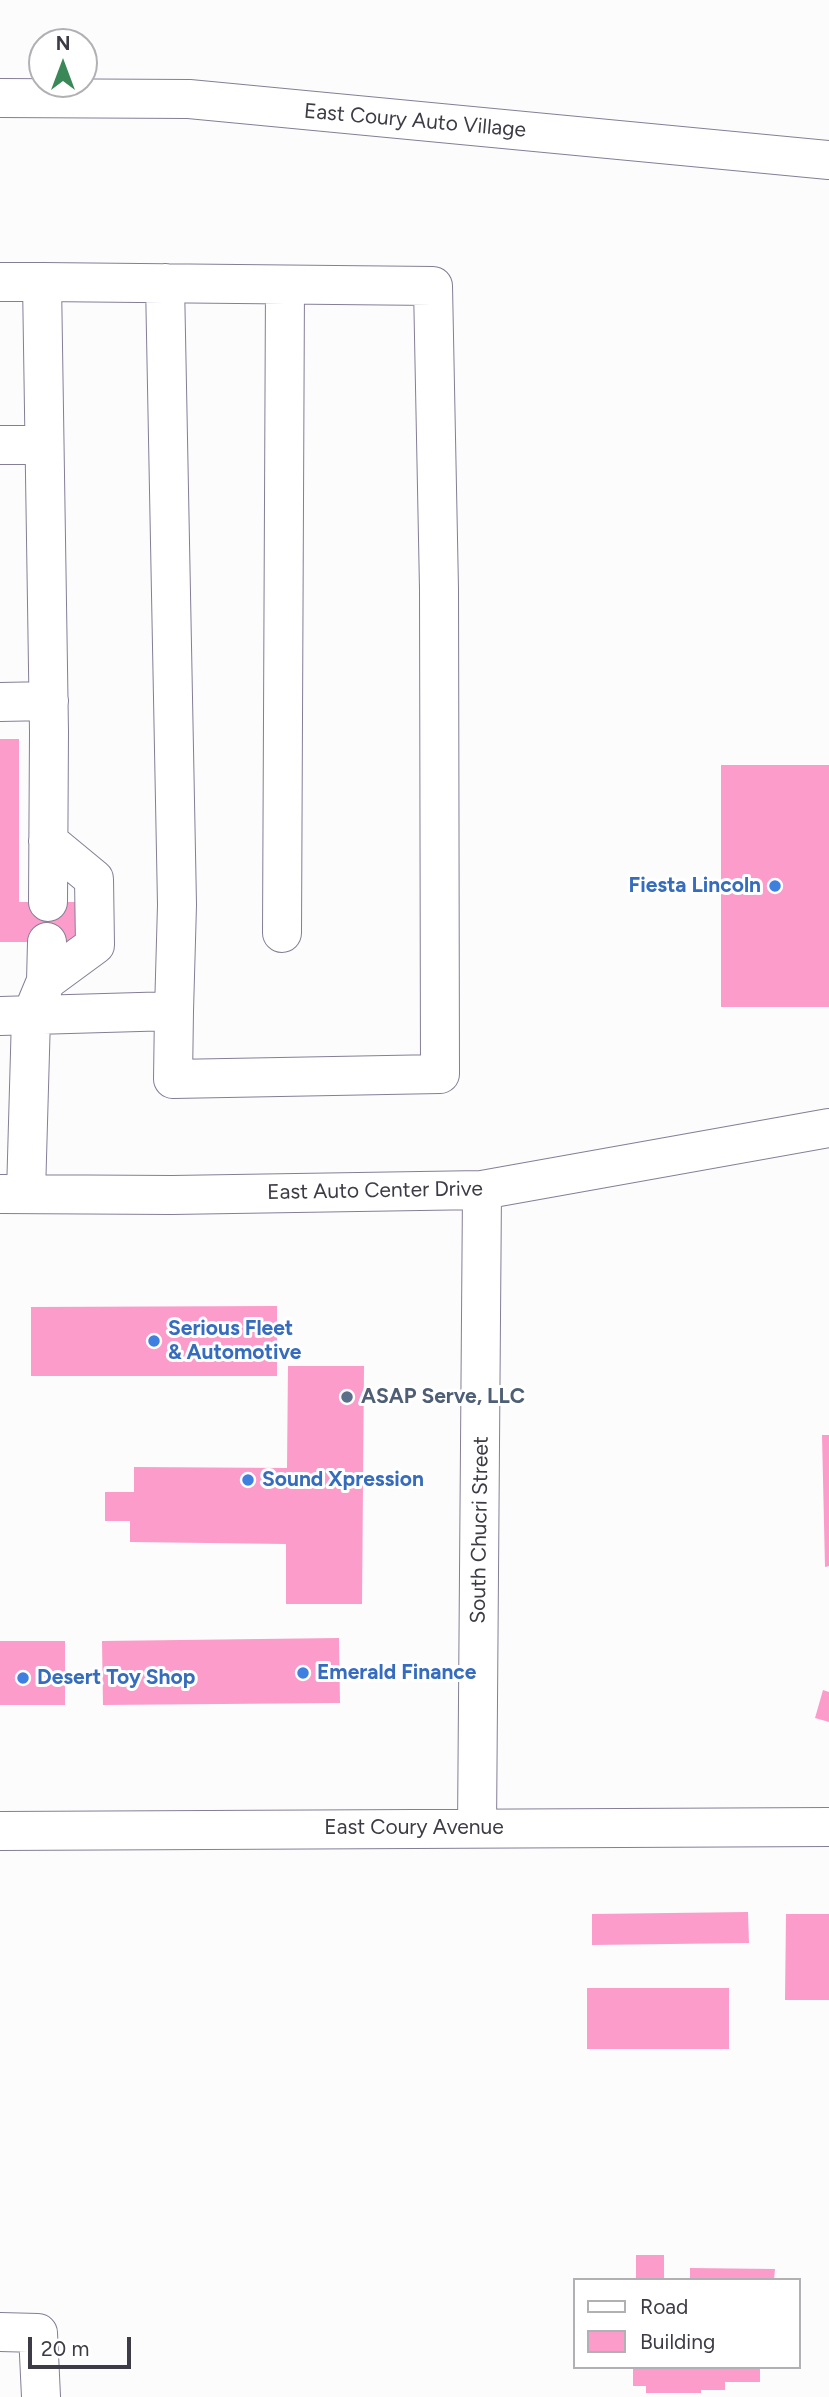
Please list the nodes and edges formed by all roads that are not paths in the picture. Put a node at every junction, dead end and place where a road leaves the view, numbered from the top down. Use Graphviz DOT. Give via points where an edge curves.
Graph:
graph roads {
  1 [pos="0,99"];
  2 [pos="829,160"];
  3 [pos="0,282"];
  4 [pos="41,282"];
  5 [pos="165,284"];
  6 [pos="285,285"];
  7 [pos="0,445"];
  8 [pos="44,445"];
  9 [pos="49,701"];
  10 [pos="0,702"];
  11 [pos="48,841"];
  12 [pos="48,902"];
  13 [pos="282,933"];
  14 [pos="47,942"];
  15 [pos="46,981"];
  16 [pos="174,1011"];
  17 [pos="16,1016"];
  18 [pos="829,1128"];
  19 [pos="482,1191"];
  20 [pos="13,1193"];
  21 [pos="829,1827"];
  22 [pos="477,1828"];
  23 [pos="0,1831"];
  24 [pos="0,2332"];
  25 [pos="41,2397"];
  1 -- 2 [label="street, East Coury Auto Village" via="189,99"];
  3 -- 4 [label="street"];
  4 -- 5 [label="street"];
  4 -- 8 [label="street"];
  5 -- 6 [label="street"];
  5 -- 16 [label="street" via="177,905"];
  6 -- 13 [label="street"];
  6 -- 16 [label="street" via="433,286 440,1074 173,1079"];
  7 -- 8 [label="street"];
  8 -- 9 [label="street"];
  9 -- 10 [label="street"];
  9 -- 11 [label="street"];
  11 -- 12 [label="street"];
  11 -- 15 [label="street" via="94,879 95,945"];
  14 -- 15 [label="street"];
  15 -- 17 [label="street"];
  16 -- 17 [label="street"];
  17 -- 20 [label="street"];
  18 -- 19 [label="street, East Auto Center Drive"];
  19 -- 20 [label="street, East Auto Center Drive"];
  19 -- 22 [label="street, South Chucri Street"];
  21 -- 22 [label="street, East Coury Avenue"];
  22 -- 23 [label="street, East Coury Avenue"];
  24 -- 25 [label="street" via="38,2333"];
}
